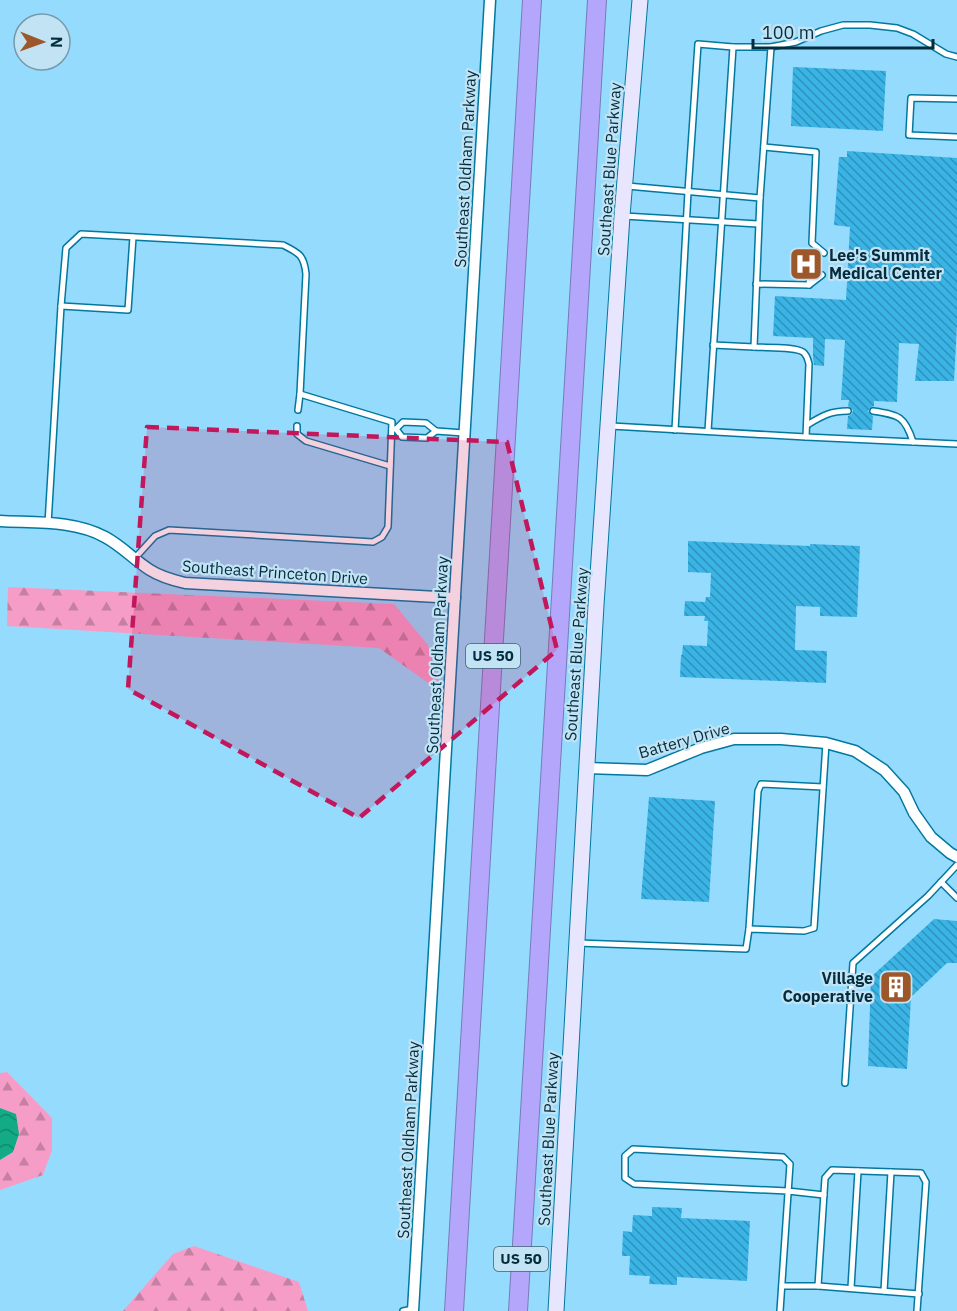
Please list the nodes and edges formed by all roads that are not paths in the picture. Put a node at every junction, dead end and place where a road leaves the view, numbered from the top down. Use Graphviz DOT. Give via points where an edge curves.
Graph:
graph roads {
  1 [pos="490,0"];
  2 [pos="532,0"];
  3 [pos="597,0"];
  4 [pos="640,0"];
  5 [pos="733,47"];
  6 [pos="771,47"];
  7 [pos="957,57"];
  8 [pos="957,99"];
  9 [pos="957,137"];
  10 [pos="764,147"];
  11 [pos="625,186"];
  12 [pos="688,192"];
  13 [pos="724,195"];
  14 [pos="760,198"];
  15 [pos="622,216"];
  16 [pos="686,219"];
  17 [pos="722,221"];
  18 [pos="758,224"];
  19 [pos="133,237"];
  20 [pos="812,243"];
  21 [pos="811,252"];
  22 [pos="824,253"];
  23 [pos="810,275"];
  24 [pos="822,275"];
  25 [pos="756,284"];
  26 [pos="809,285"];
  27 [pos="61,306"];
  28 [pos="713,345"];
  29 [pos="754,347"];
  30 [pos="300,394"];
  31 [pos="298,410"];
  32 [pos="848,411"];
  33 [pos="873,411"];
  34 [pos="807,425"];
  35 [pos="297,426"];
  36 [pos="609,426"];
  37 [pos="394,429"];
  38 [pos="675,430"];
  39 [pos="436,431"];
  40 [pos="708,431"];
  41 [pos="465,433"];
  42 [pos="806,437"];
  43 [pos="914,442"];
  44 [pos="957,444"];
  45 [pos="390,466"];
  46 [pos="0,521"];
  47 [pos="48,524"];
  48 [pos="135,558"];
  49 [pos="455,598"];
  50 [pos="826,743"];
  51 [pos="586,768"];
  52 [pos="823,787"];
  53 [pos="957,857"];
  54 [pos="957,865"];
  55 [pos="941,882"];
  56 [pos="957,897"];
  57 [pos="749,929"];
  58 [pos="577,944"];
  59 [pos="845,1083"];
  60 [pos="858,1171"];
  61 [pos="891,1172"];
  62 [pos="788,1191"];
  63 [pos="824,1195"];
  64 [pos="782,1286"];
  65 [pos="818,1286"];
  66 [pos="851,1288"];
  67 [pos="884,1291"];
  68 [pos="919,1294"];
  69 [pos="410,1310"];
  70 [pos="454,1311"];
  71 [pos="518,1311"];
  72 [pos="556,1311"];
  73 [pos="780,1311"];
  74 [pos="917,1311"];
  1 -- 41 [label="street, Southeast Oldham Parkway"];
  2 -- 70 [label="highway, US 50"];
  3 -- 71 [label="highway, US 50"];
  4 -- 11 [label="street, Southeast Blue Parkway"];
  5 -- 6 [label="lane"];
  5 -- 12 [label="lane" via="698,44"];
  5 -- 13 [label="lane"];
  6 -- 7 [label="lane" via="843,26 870,25 897,27"];
  6 -- 10 [label="lane"];
  8 -- 9 [label="lane" via="911,98 909,135"];
  10 -- 14 [label="lane"];
  10 -- 20 [label="lane" via="816,152"];
  11 -- 12 [label="lane"];
  11 -- 15 [label="street, Southeast Blue Parkway"];
  12 -- 13 [label="lane"];
  12 -- 16 [label="lane"];
  13 -- 14 [label="lane"];
  13 -- 17 [label="lane"];
  14 -- 18 [label="lane"];
  15 -- 16 [label="lane"];
  15 -- 36 [label="street, Southeast Blue Parkway"];
  16 -- 17 [label="lane"];
  16 -- 38 [label="lane"];
  17 -- 18 [label="lane"];
  17 -- 28 [label="lane"];
  18 -- 25 [label="lane"];
  19 -- 27 [label="lane" via="81,234 66,248"];
  19 -- 27 [label="lane" via="128,310"];
  19 -- 30 [label="lane" via="283,245 298,252 306,274"];
  20 -- 21 [label="lane"];
  20 -- 22 [label="lane"];
  23 -- 26 [label="lane"];
  24 -- 26 [label="lane"];
  25 -- 26 [label="lane"];
  25 -- 29 [label="lane"];
  27 -- 47 [label="lane"];
  28 -- 29 [label="lane"];
  28 -- 40 [label="lane"];
  29 -- 34 [label="lane" via="795,349 807,357"];
  30 -- 31 [label="lane"];
  30 -- 37 [label="lane" via="392,422"];
  32 -- 34 [label="lane" via="826,414"];
  33 -- 43 [label="lane" via="899,417 908,425"];
  34 -- 42 [label="lane"];
  35 -- 45 [label="lane" via="297,434 306,441"];
  36 -- 38 [label="lane"];
  36 -- 51 [label="street, Southeast Blue Parkway"];
  37 -- 39 [label="lane" via="403,422 426,423"];
  37 -- 39 [label="lane" via="402,437 427,438"];
  37 -- 45 [label="lane"];
  38 -- 40 [label="lane"];
  39 -- 41 [label="lane"];
  40 -- 42 [label="lane"];
  41 -- 49 [label="street, Southeast Oldham Parkway"];
  42 -- 43 [label="lane"];
  43 -- 44 [label="lane"];
  45 -- 48 [label="lane" via="388,527 373,542 169,530 155,536"];
  46 -- 47 [label="street, Southeast Princeton Drive"];
  47 -- 48 [label="street, Southeast Princeton Drive" via="90,530"];
  48 -- 49 [label="street, Southeast Princeton Drive" via="166,579 185,583"];
  49 -- 69 [label="street, Southeast Oldham Parkway"];
  50 -- 51 [label="street, Battery Drive" via="734,739 647,770"];
  50 -- 52 [label="lane"];
  50 -- 53 [label="street, Battery Drive" via="855,751 884,770 904,792 931,837"];
  51 -- 58 [label="street, Southeast Blue Parkway"];
  52 -- 57 [label="lane" via="814,928 804,932"];
  52 -- 57 [label="lane" via="761,784"];
  54 -- 55 [label="lane"];
  55 -- 56 [label="lane"];
  55 -- 59 [label="lane" via="853,963"];
  57 -- 58 [label="lane" via="746,949"];
  58 -- 72 [label="street, Southeast Blue Parkway"];
  60 -- 61 [label="lane"];
  60 -- 63 [label="lane" via="832,1170 825,1178"];
  60 -- 66 [label="lane"];
  61 -- 67 [label="lane"];
  61 -- 68 [label="lane" via="921,1173 926,1182"];
  62 -- 62 [label="lane" via="790,1164 783,1157 633,1149 625,1156 625,1178 634,1184"];
  62 -- 63 [label="lane"];
  62 -- 64 [label="lane"];
  63 -- 65 [label="lane"];
  64 -- 65 [label="lane"];
  64 -- 73 [label="lane"];
  65 -- 66 [label="lane"];
  66 -- 67 [label="lane"];
  67 -- 68 [label="lane"];
  68 -- 74 [label="lane"];
}
